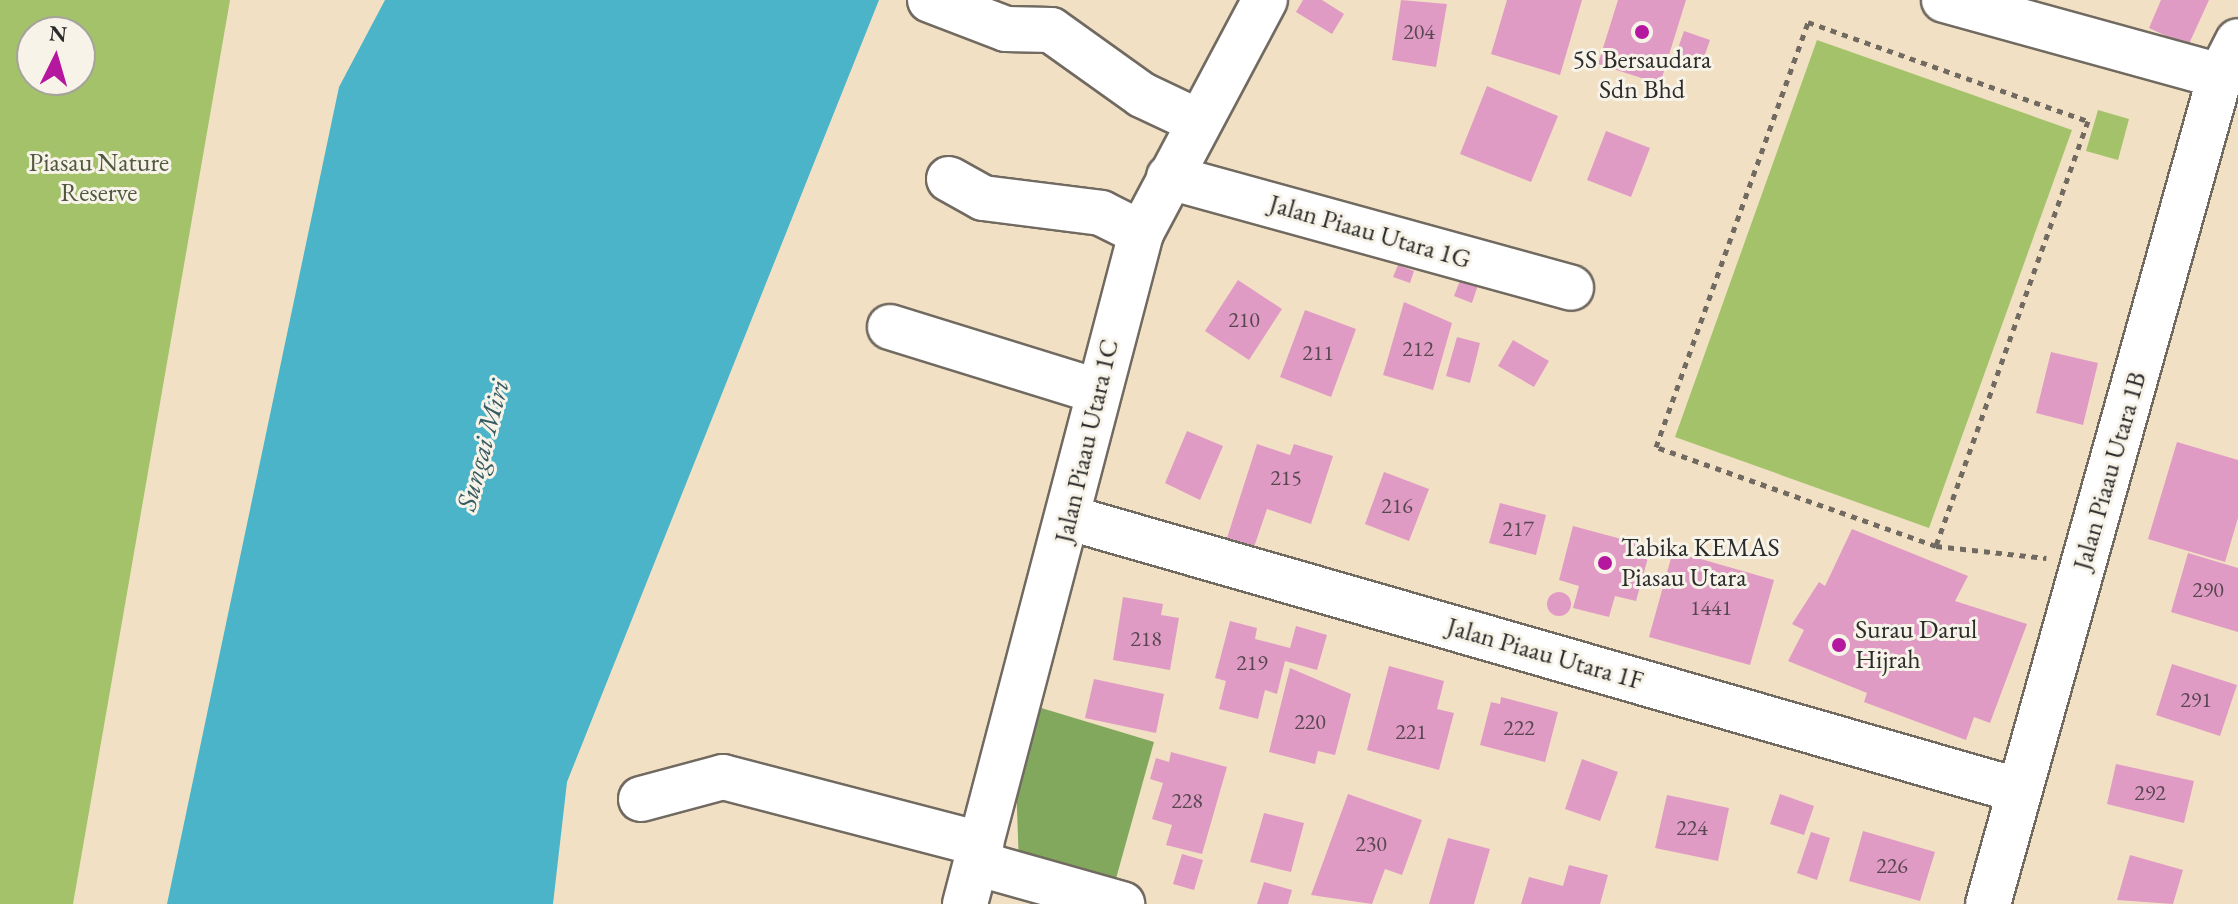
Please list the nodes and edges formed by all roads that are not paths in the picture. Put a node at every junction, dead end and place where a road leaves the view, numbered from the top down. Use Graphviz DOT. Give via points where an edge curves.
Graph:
graph roads {
  1 [pos="930,0"];
  2 [pos="1265,0"];
  3 [pos="1944,0"];
  4 [pos="2229,58"];
  5 [pos="1199,122"];
  6 [pos="1169,177"];
  7 [pos="949,179"];
  8 [pos="1141,233"];
  9 [pos="1571,288"];
  10 [pos="890,327"];
  11 [pos="1097,391"];
  12 [pos="1070,518"];
  13 [pos="2020,791"];
  14 [pos="641,799"];
  15 [pos="974,870"];
  16 [pos="1122,904"];
  17 [pos="1988,904"];
  1 -- 5 [label="street" via="1006,29 1051,30 1142,95"];
  2 -- 5 [label="street, Jalan Piaau Utara 1C"];
  3 -- 4 [label="street"];
  4 -- 13 [label="street, Jalan Piaau Utara 1B"];
  5 -- 6 [label="street, Jalan Piaau Utara 1C"];
  6 -- 8 [label="street, Jalan Piaau Utara 1C"];
  6 -- 9 [label="street, Jalan Piaau Utara 1G"];
  7 -- 8 [label="street" via="983,198 1101,213"];
  8 -- 11 [label="street, Jalan Piaau Utara 1C"];
  10 -- 11 [label="street"];
  11 -- 12 [label="street, Jalan Piaau Utara 1C"];
  12 -- 13 [label="street, Jalan Piaau Utara 1F"];
  12 -- 15 [label="street, Jalan Piaau Utara 1C"];
  13 -- 17 [label="street, Jalan Piaau Utara 1B"];
  14 -- 15 [label="street" via="723,777"];
  15 -- 16 [label="street"];
}
